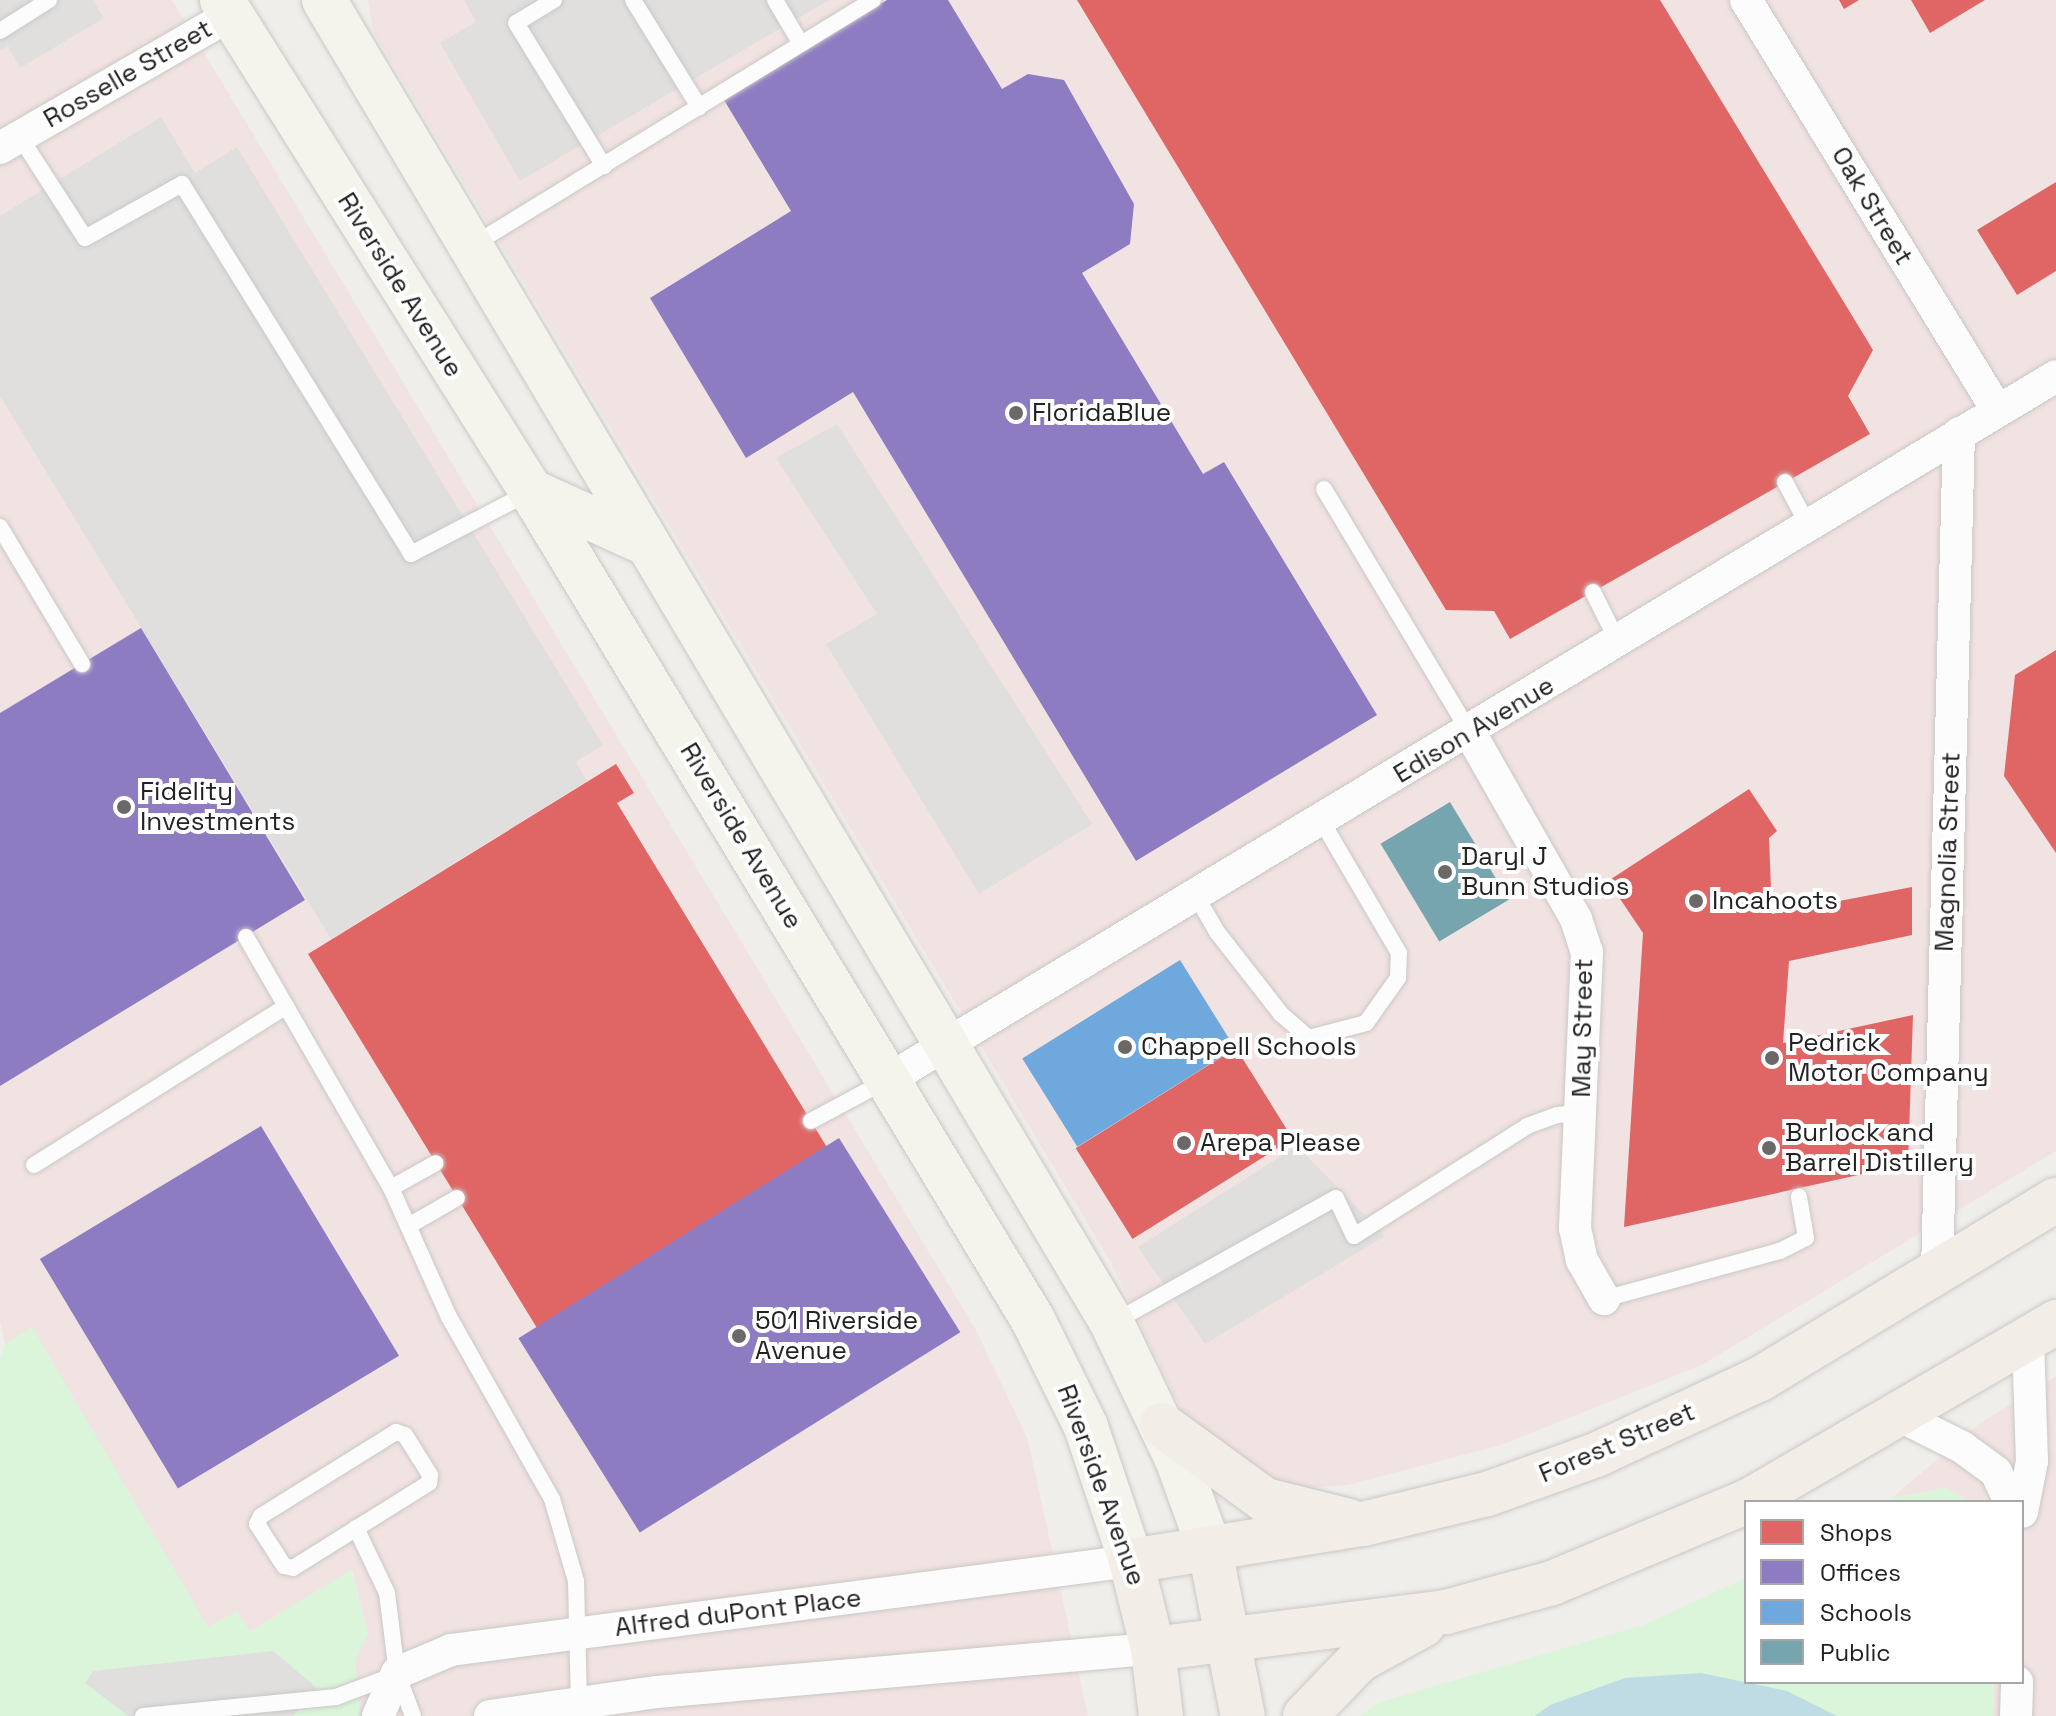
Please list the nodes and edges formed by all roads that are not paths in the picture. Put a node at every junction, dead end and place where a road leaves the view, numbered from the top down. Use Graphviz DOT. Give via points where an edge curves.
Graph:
graph roads {
  1 [pos="49,0"];
  2 [pos="324,0"];
  3 [pos="554,0"];
  4 [pos="633,0"];
  5 [pos="775,0"];
  6 [pos="873,0"];
  7 [pos="1746,0"];
  8 [pos="236,5"];
  9 [pos="0,31"];
  10 [pos="801,44"];
  11 [pos="699,107"];
  12 [pos="10,143"];
  13 [pos="604,166"];
  14 [pos="473,245"];
  15 [pos="2056,376"];
  16 [pos="1998,411"];
  17 [pos="1959,433"];
  18 [pos="1785,482"];
  19 [pos="1324,489"];
  20 [pos="531,491"];
  21 [pos="1808,525"];
  22 [pos="0,527"];
  23 [pos="648,544"];
  24 [pos="1593,592"];
  25 [pos="1618,642"];
  26 [pos="82,664"];
  27 [pos="1470,733"];
  28 [pos="1322,822"];
  29 [pos="1196,896"];
  30 [pos="246,937"];
  31 [pos="286,1006"];
  32 [pos="947,1045"];
  33 [pos="889,1079"];
  34 [pos="1581,1113"];
  35 [pos="811,1121"];
  36 [pos="436,1163"];
  37 [pos="34,1165"];
  38 [pos="391,1188"];
  39 [pos="1799,1197"];
  40 [pos="457,1198"];
  41 [pos="2056,1200"];
  42 [pos="410,1225"];
  43 [pos="1937,1272"];
  44 [pos="1604,1299"];
  45 [pos="1112,1323"];
  46 [pos="2042,1331"];
  47 [pos="1900,1416"];
  48 [pos="1162,1425"];
  49 [pos="1750,1500"];
  50 [pos="2009,1500"];
  51 [pos="2024,1502"];
  52 [pos="1744,1503"];
  53 [pos="1363,1524"];
  54 [pos="356,1528"];
  55 [pos="1210,1550"];
  56 [pos="1131,1561"];
  57 [pos="1446,1612"];
  58 [pos="580,1633"];
  59 [pos="1230,1638"];
  60 [pos="1153,1649"];
  61 [pos="397,1673"];
  62 [pos="2017,1684"];
  63 [pos="578,1709"];
  64 [pos="143,1716"];
  65 [pos="378,1716"];
  66 [pos="413,1716"];
  67 [pos="490,1716"];
  68 [pos="1161,1716"];
  69 [pos="1243,1716"];
  70 [pos="1305,1716"];
  71 [pos="2016,1716"];
  1 -- 9 [label="lane"];
  2 -- 14 [label="main road"];
  3 -- 13 [label="lane" via="516,23"];
  4 -- 11 [label="lane"];
  5 -- 10 [label="lane"];
  6 -- 10 [label="lane"];
  7 -- 16 [label="street, Oak Street"];
  8 -- 12 [label="street, Rosselle Street"];
  8 -- 20 [label="main road, Riverside Avenue"];
  10 -- 11 [label="lane"];
  11 -- 13 [label="lane"];
  12 -- 20 [label="lane" via="85,238 182,184 411,554"];
  13 -- 14 [label="lane"];
  14 -- 23 [label="main road"];
  15 -- 16 [label="street, Edison Avenue"];
  16 -- 17 [label="street, Edison Avenue"];
  17 -- 21 [label="street, Edison Avenue"];
  17 -- 43 [label="street, Magnolia Street"];
  18 -- 21 [label="lane"];
  19 -- 27 [label="lane"];
  20 -- 23 [label="main road"];
  20 -- 33 [label="main road, Riverside Avenue"];
  21 -- 25 [label="street, Edison Avenue"];
  22 -- 26 [label="lane"];
  23 -- 32 [label="main road"];
  24 -- 25 [label="lane"];
  25 -- 27 [label="street, Edison Avenue"];
  27 -- 28 [label="street, Edison Avenue"];
  27 -- 34 [label="street, May Street" via="1582,935 1590,983"];
  28 -- 29 [label="street, Edison Avenue"];
  28 -- 29 [label="lane" via="1399,953 1398,978 1366,1023 1309,1038 1281,1014 1217,932"];
  29 -- 32 [label="street, Edison Avenue"];
  30 -- 31 [label="lane"];
  31 -- 37 [label="lane"];
  31 -- 38 [label="lane"];
  32 -- 33 [label="street, Edison Avenue"];
  32 -- 45 [label="main road"];
  33 -- 35 [label="lane"];
  33 -- 56 [label="main road, Riverside Avenue" via="1061,1371 1094,1448"];
  34 -- 44 [label="street, May Street" via="1575,1228 1582,1260"];
  34 -- 45 [label="lane" via="1527,1126 1354,1236 1336,1198"];
  36 -- 38 [label="lane"];
  38 -- 42 [label="lane"];
  39 -- 44 [label="lane" via="1806,1238 1780,1251"];
  40 -- 42 [label="lane"];
  41 -- 43 [label="main road, Forest Street"];
  42 -- 58 [label="lane" via="449,1317 552,1499 576,1581"];
  43 -- 53 [label="main road, Forest Street" via="1760,1379 1630,1441 1487,1494"];
  45 -- 48 [label="main road"];
  46 -- 47 [label="main road"];
  46 -- 51 [label="street"];
  47 -- 49 [label="main road"];
  47 -- 50 [label="street" via="1962,1447 1996,1472"];
  48 -- 53 [label="main road" via="1265,1500"];
  48 -- 55 [label="main road"];
  52 -- 57 [label="main road" via="1552,1583"];
  53 -- 55 [label="main road, Forest Street"];
  54 -- 54 [label="lane" via="429,1483 430,1475 405,1435 396,1432 261,1516 257,1524 284,1566 293,1568"];
  54 -- 61 [label="lane" via="387,1593"];
  55 -- 56 [label="main road, Forest Street"];
  55 -- 59 [label="main road"];
  56 -- 58 [label="street, Alfred duPont Place"];
  56 -- 60 [label="main road, Riverside Avenue"];
  57 -- 59 [label="main road"];
  57 -- 70 [label="main road" via="1359,1660"];
  58 -- 61 [label="street, Alfred duPont Place" via="451,1650"];
  58 -- 63 [label="lane"];
  59 -- 60 [label="main road"];
  59 -- 69 [label="main road"];
  60 -- 63 [label="street"];
  60 -- 68 [label="main road, Riverside Avenue"];
  61 -- 64 [label="lane" via="336,1697"];
  61 -- 65 [label="street"];
  61 -- 66 [label="lane"];
  62 -- 71 [label="street"];
  63 -- 67 [label="street"];
}
